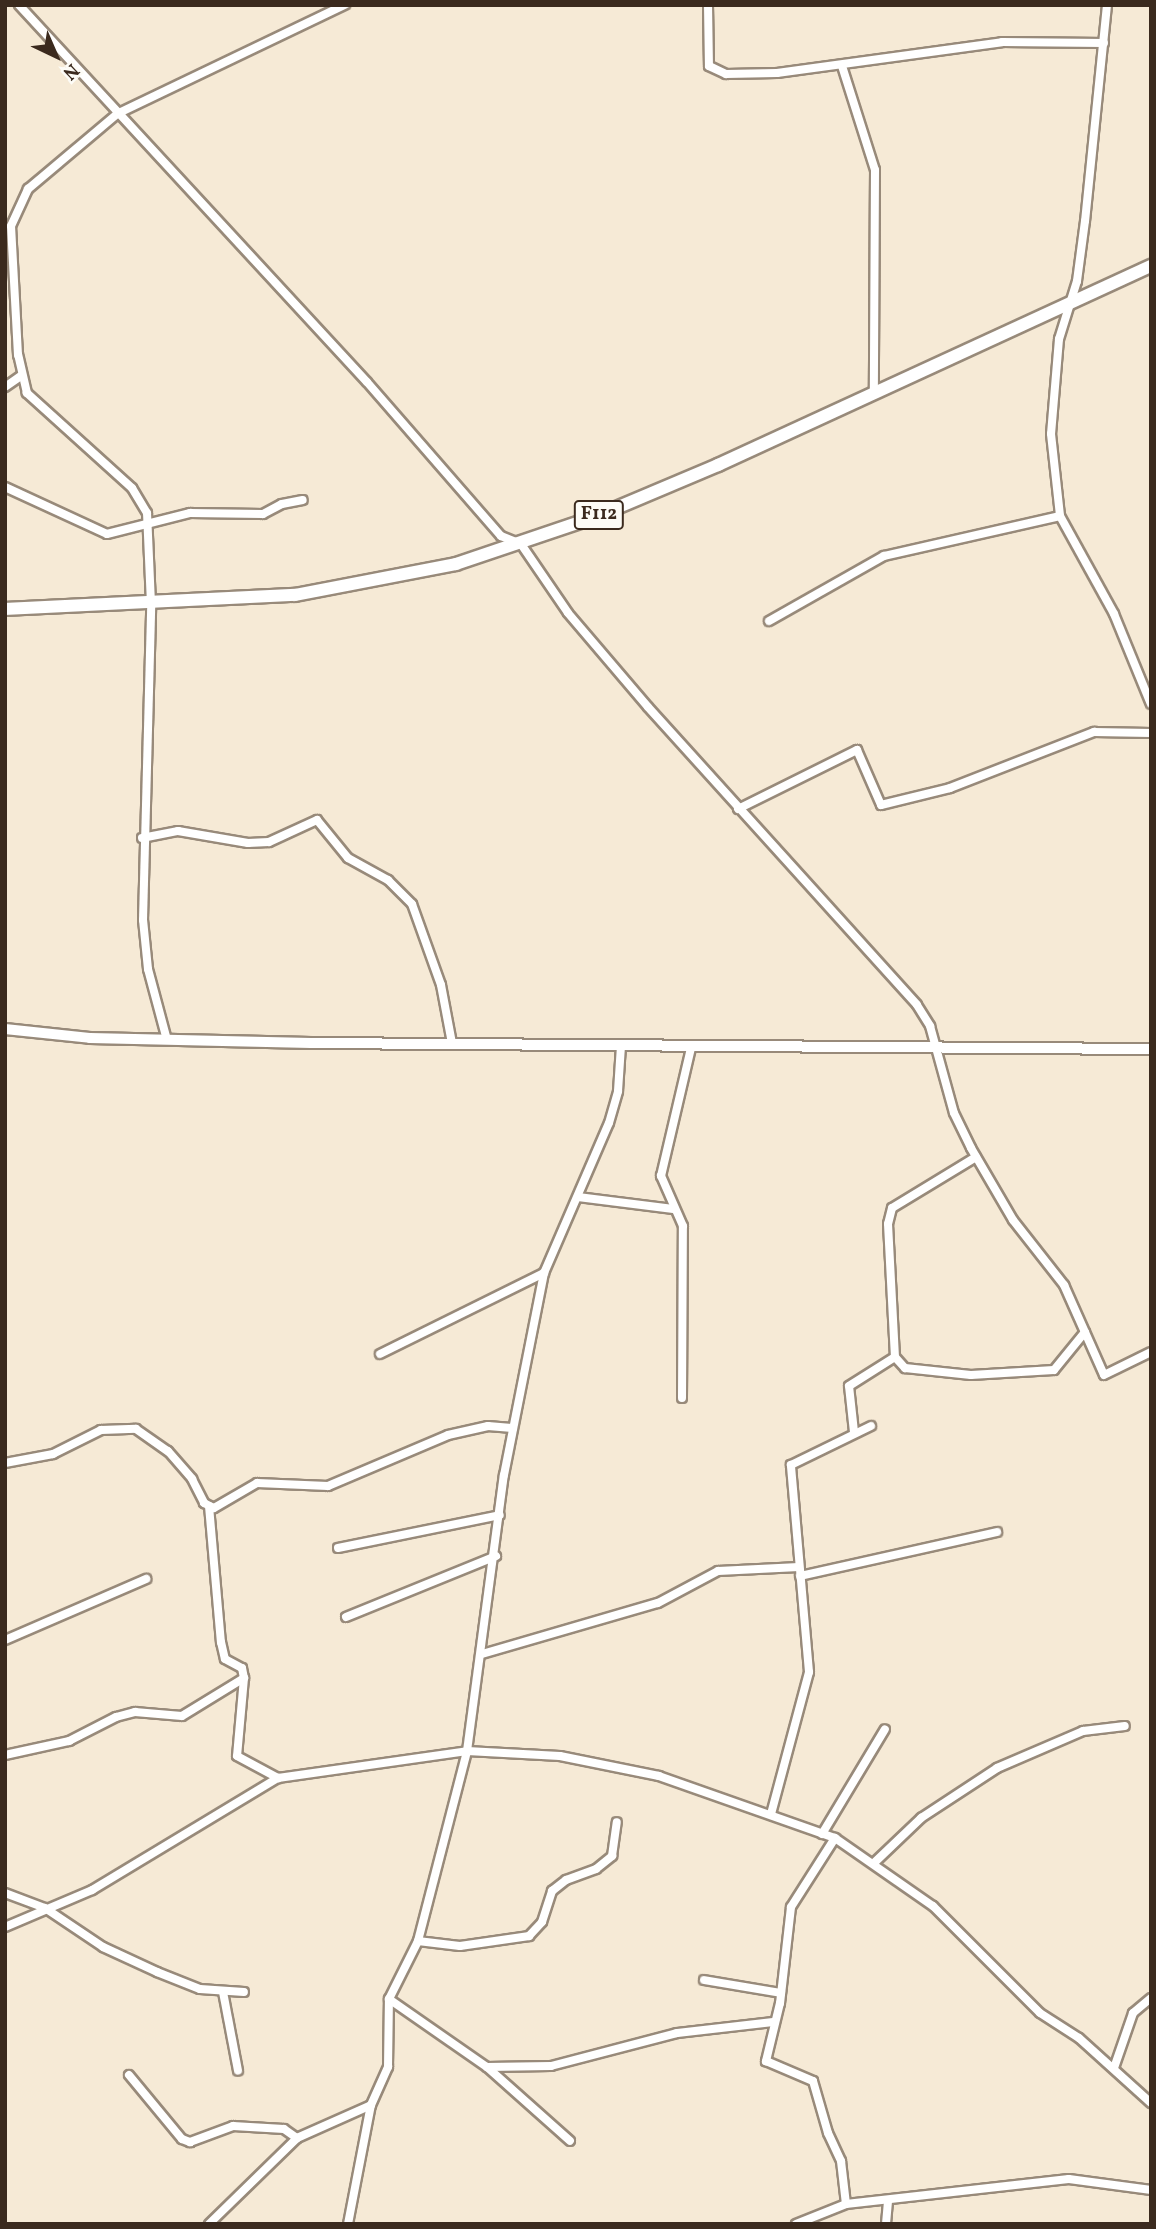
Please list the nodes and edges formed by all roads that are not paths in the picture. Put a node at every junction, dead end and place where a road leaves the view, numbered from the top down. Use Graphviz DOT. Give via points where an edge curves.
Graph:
graph roads {
  1 [pos="19,5"];
  2 [pos="345,5"];
  3 [pos="708,5"];
  4 [pos="1107,5"];
  5 [pos="1104,43"];
  6 [pos="842,66"];
  7 [pos="117,114"];
  8 [pos="7,241"];
  9 [pos="1151,266"];
  10 [pos="1068,304"];
  11 [pos="21,376"];
  12 [pos="5,387"];
  13 [pos="874,394"];
  14 [pos="5,487"];
  15 [pos="303,500"];
  16 [pos="1060,516"];
  17 [pos="149,526"];
  18 [pos="521,544"];
  19 [pos="151,604"];
  20 [pos="5,609"];
  21 [pos="769,621"];
  22 [pos="1151,704"];
  23 [pos="1151,733"];
  24 [pos="738,809"];
  25 [pos="142,838"];
  26 [pos="5,1029"];
  27 [pos="167,1040"];
  28 [pos="452,1043"];
  29 [pos="621,1046"];
  30 [pos="691,1048"];
  31 [pos="1151,1049"];
  32 [pos="937,1051"];
  33 [pos="976,1157"];
  34 [pos="578,1197"];
  35 [pos="674,1209"];
  36 [pos="544,1273"];
  37 [pos="1085,1332"];
  38 [pos="1151,1352"];
  39 [pos="380,1354"];
  40 [pos="895,1357"];
  41 [pos="682,1398"];
  42 [pos="871,1426"];
  43 [pos="513,1427"];
  44 [pos="854,1432"];
  45 [pos="5,1463"];
  46 [pos="209,1506"];
  47 [pos="500,1515"];
  48 [pos="997,1532"];
  49 [pos="338,1548"];
  50 [pos="496,1556"];
  51 [pos="799,1571"];
  52 [pos="146,1579"];
  53 [pos="346,1617"];
  54 [pos="5,1640"];
  55 [pos="482,1654"];
  56 [pos="244,1678"];
  57 [pos="1125,1726"];
  58 [pos="885,1729"];
  59 [pos="467,1751"];
  60 [pos="5,1755"];
  61 [pos="278,1778"];
  62 [pos="771,1814"];
  63 [pos="617,1822"];
  64 [pos="822,1834"];
  65 [pos="835,1838"];
  66 [pos="875,1862"];
  67 [pos="5,1893"];
  68 [pos="44,1908"];
  69 [pos="5,1927"];
  70 [pos="418,1941"];
  71 [pos="704,1980"];
  72 [pos="223,1992"];
  73 [pos="244,1992"];
  74 [pos="781,1993"];
  75 [pos="1151,1998"];
  76 [pos="389,1999"];
  77 [pos="773,2022"];
  78 [pos="487,2067"];
  79 [pos="1114,2068"];
  80 [pos="238,2071"];
  81 [pos="129,2074"];
  82 [pos="1151,2103"];
  83 [pos="372,2105"];
  84 [pos="297,2138"];
  85 [pos="570,2141"];
  86 [pos="1151,2189"];
  87 [pos="888,2200"];
  88 [pos="846,2204"];
  89 [pos="209,2224"];
  90 [pos="348,2224"];
  91 [pos="796,2224"];
  92 [pos="886,2224"];
  1 -- 7 [label="street"];
  2 -- 7 [label="street"];
  3 -- 6 [label="street" via="707,60 712,70 777,74"];
  4 -- 5 [label="street"];
  5 -- 6 [label="street" via="1002,42"];
  5 -- 10 [label="street" via="1084,233 1077,281"];
  6 -- 13 [label="street" via="875,170"];
  7 -- 8 [label="street" via="28,188"];
  7 -- 18 [label="street" via="367,382 501,536"];
  8 -- 11 [label="street" via="17,282"];
  9 -- 10 [label="main road, F112"];
  10 -- 13 [label="main road, F112"];
  10 -- 16 [label="street" via="1059,339 1051,434"];
  11 -- 12 [label="street"];
  11 -- 17 [label="street" via="40,407 132,488"];
  13 -- 18 [label="main road, F112" via="719,465"];
  14 -- 17 [label="street" via="107,534"];
  15 -- 17 [label="street" via="263,514 190,513"];
  16 -- 21 [label="street" via="884,556"];
  16 -- 22 [label="street" via="1114,614"];
  17 -- 19 [label="street"];
  18 -- 19 [label="main road, F112" via="392,579 295,595"];
  18 -- 24 [label="street" via="568,613"];
  19 -- 20 [label="main road, F112"];
  19 -- 25 [label="street"];
  23 -- 24 [label="street" via="1094,732 950,788 881,805 857,750"];
  24 -- 32 [label="street" via="917,1005 930,1026"];
  25 -- 27 [label="street" via="148,969"];
  25 -- 28 [label="street" via="178,831 248,843 269,842 317,820 348,858 388,880 412,904 440,985"];
  26 -- 27 [label="main road"];
  27 -- 28 [label="main road"];
  28 -- 29 [label="main road"];
  29 -- 30 [label="main road"];
  29 -- 34 [label="street" via="618,1091 609,1123"];
  30 -- 32 [label="main road"];
  30 -- 35 [label="street" via="661,1176"];
  31 -- 32 [label="main road"];
  32 -- 33 [label="street" via="954,1113"];
  33 -- 37 [label="street" via="1013,1220 1065,1285"];
  33 -- 40 [label="street" via="892,1208 888,1224"];
  34 -- 35 [label="street"];
  34 -- 36 [label="street"];
  35 -- 41 [label="street" via="683,1226 685,1247"];
  36 -- 39 [label="street"];
  36 -- 43 [label="street"];
  37 -- 38 [label="street" via="1104,1375"];
  37 -- 40 [label="street" via="1054,1370 971,1375 905,1368"];
  40 -- 44 [label="street" via="849,1386"];
  42 -- 44 [label="street"];
  43 -- 46 [label="street" via="488,1426 448,1435 345,1482 306,1487 257,1483 219,1507"];
  43 -- 47 [label="street"];
  44 -- 51 [label="street" via="791,1465"];
  45 -- 46 [label="street" via="53,1454 101,1430 136,1429 168,1451"];
  46 -- 56 [label="street" via="221,1642 225,1659 242,1668"];
  47 -- 49 [label="street"];
  47 -- 50 [label="street"];
  48 -- 51 [label="street"];
  50 -- 53 [label="street"];
  50 -- 55 [label="street"];
  51 -- 55 [label="street" via="718,1571 658,1603"];
  51 -- 62 [label="street" via="809,1672"];
  52 -- 54 [label="street"];
  55 -- 59 [label="street"];
  56 -- 60 [label="street" via="182,1716 135,1712 69,1741"];
  56 -- 61 [label="street" via="237,1756"];
  57 -- 66 [label="street" via="1083,1731 996,1768 921,1818"];
  58 -- 64 [label="street"];
  59 -- 61 [label="street"];
  59 -- 62 [label="street" via="560,1756 607,1764 704,1789"];
  59 -- 70 [label="street"];
  61 -- 68 [label="street" via="92,1891"];
  62 -- 64 [label="street"];
  63 -- 70 [label="street" via="612,1856 596,1870 566,1880 552,1891 542,1922 529,1936 460,1945"];
  64 -- 65 [label="street"];
  65 -- 66 [label="street"];
  65 -- 74 [label="street" via="791,1907"];
  66 -- 79 [label="street" via="967,1936 1040,2013"];
  67 -- 68 [label="street"];
  68 -- 69 [label="street"];
  68 -- 72 [label="street" via="103,1947 201,1989"];
  70 -- 76 [label="street"];
  71 -- 74 [label="street"];
  72 -- 73 [label="street"];
  72 -- 80 [label="street"];
  74 -- 77 [label="street"];
  75 -- 79 [label="street" via="1133,2013"];
  76 -- 78 [label="street"];
  76 -- 83 [label="street" via="388,2067"];
  77 -- 78 [label="street" via="677,2033 551,2066"];
  77 -- 88 [label="street" via="766,2061 813,2081 841,2161"];
  78 -- 85 [label="street"];
  79 -- 82 [label="street"];
  81 -- 84 [label="street" via="182,2139 190,2142 233,2126 284,2129"];
  83 -- 84 [label="street"];
  83 -- 90 [label="street"];
  84 -- 89 [label="street"];
  86 -- 87 [label="street" via="1069,2179"];
  87 -- 88 [label="street"];
  87 -- 92 [label="street"];
  88 -- 91 [label="street"];
}
